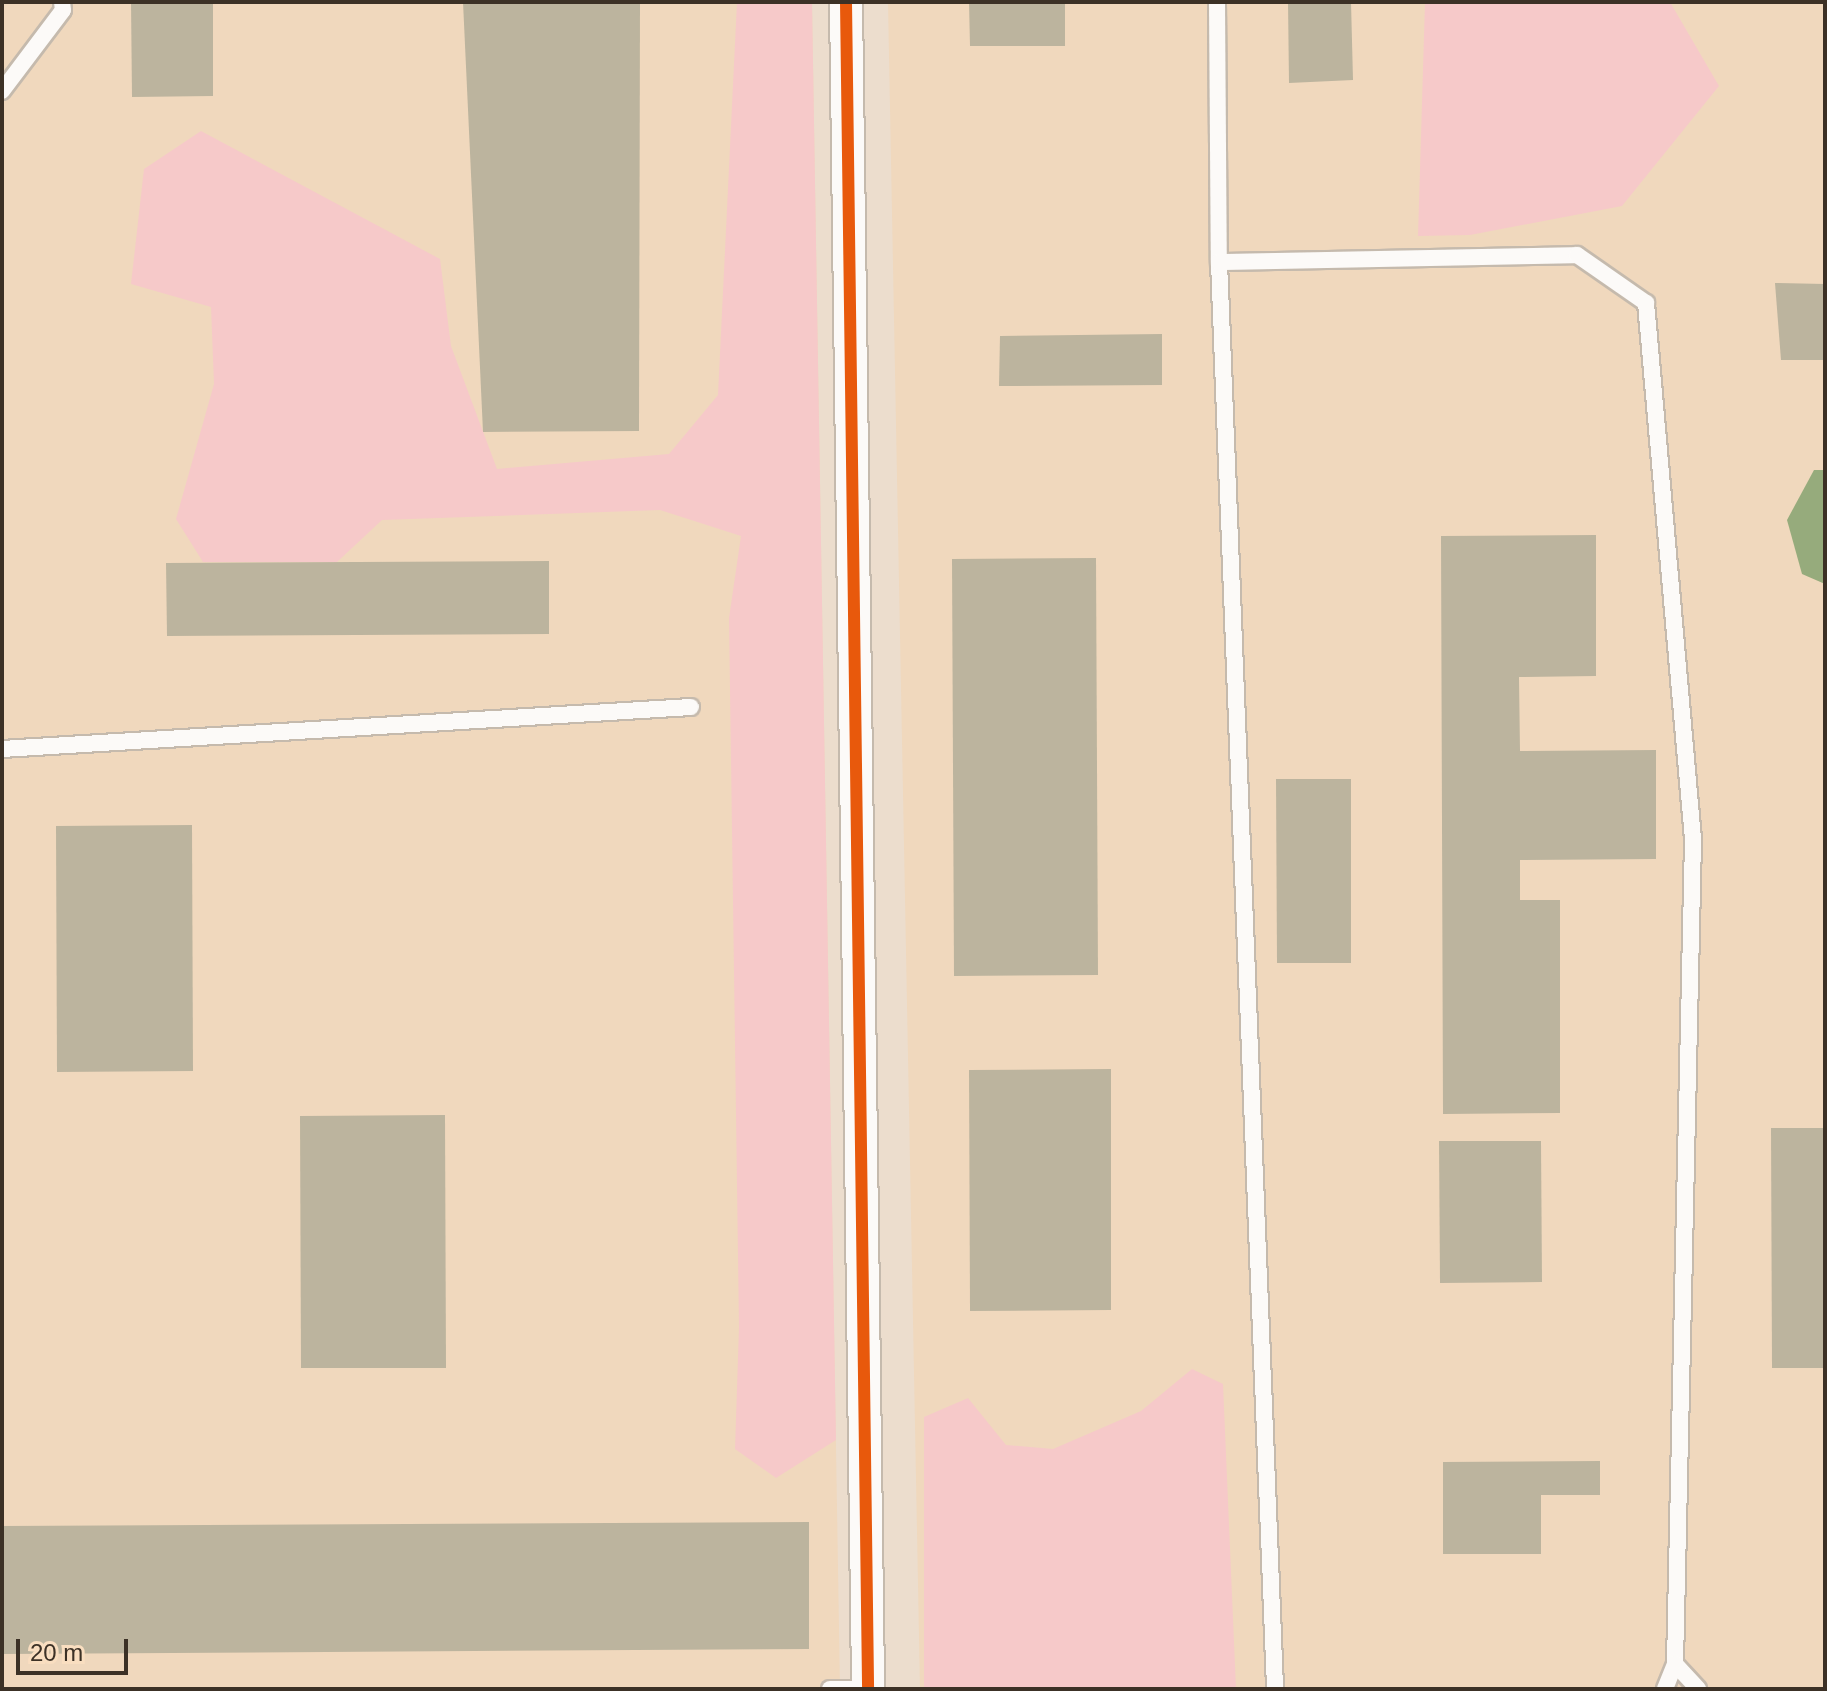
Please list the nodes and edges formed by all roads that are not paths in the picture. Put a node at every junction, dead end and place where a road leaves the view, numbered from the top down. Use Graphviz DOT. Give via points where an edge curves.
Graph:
graph roads {
  1 [pos="62,2"];
  2 [pos="846,2"];
  3 [pos="1217,2"];
  4 [pos="2,91"];
  5 [pos="1219,262"];
  6 [pos="691,707"];
  7 [pos="2,749"];
  8 [pos="1675,1664"];
  9 [pos="830,1689"];
  10 [pos="862,1689"];
  11 [pos="868,1689"];
  12 [pos="1275,1689"];
  13 [pos="1665,1689"];
  14 [pos="1698,1689"];
  1 -- 4 [label="lane" via="63,10"];
  2 -- 11 [label="street"];
  3 -- 5 [label="lane"];
  5 -- 8 [label="lane" via="1577,255 1646,303 1693,839"];
  5 -- 12 [label="lane"];
  6 -- 7 [label="lane"];
  8 -- 13 [label="lane"];
  8 -- 14 [label="lane"];
  9 -- 10 [label="lane"];
}
